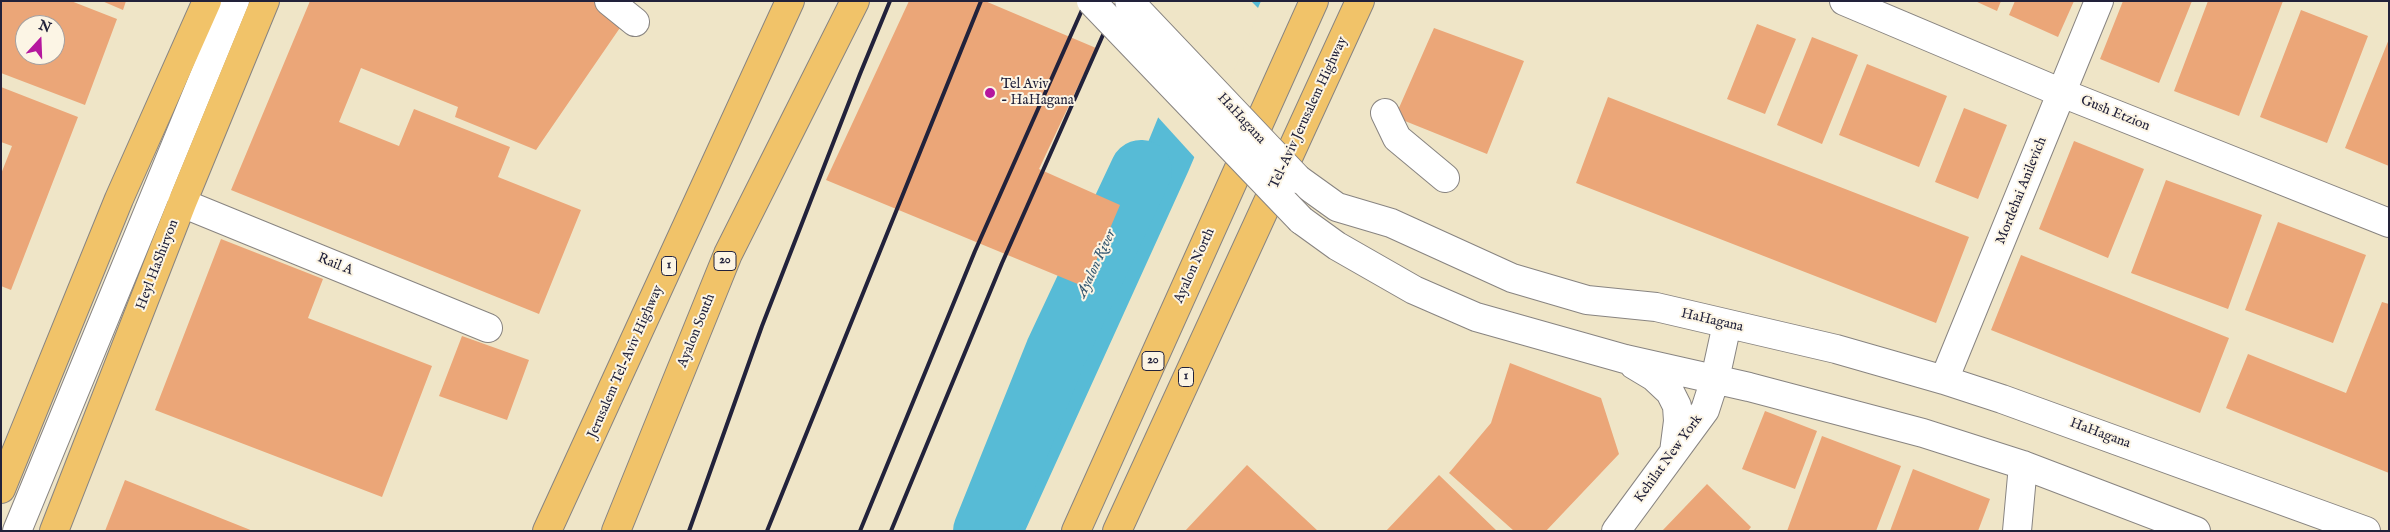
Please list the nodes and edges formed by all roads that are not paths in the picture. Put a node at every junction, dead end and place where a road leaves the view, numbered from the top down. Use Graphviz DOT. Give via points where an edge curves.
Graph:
graph roads {
  1 [pos="207,1"];
  2 [pos="234,1"];
  3 [pos="266,1"];
  4 [pos="609,1"];
  5 [pos="790,1"];
  6 [pos="855,1"];
  7 [pos="1091,1"];
  8 [pos="1129,1"];
  9 [pos="1314,1"];
  10 [pos="1360,1"];
  11 [pos="1844,1"];
  12 [pos="2099,1"];
  13 [pos="635,22"];
  14 [pos="2062,93"];
  15 [pos="1385,113"];
  16 [pos="1445,178"];
  17 [pos="182,203"];
  18 [pos="2389,224"];
  19 [pos="1727,324"];
  20 [pos="488,328"];
  21 [pos="1625,359"];
  22 [pos="1715,379"];
  23 [pos="1944,380"];
  24 [pos="1674,452"];
  25 [pos="2023,465"];
  26 [pos="1,489"];
  27 [pos="18,529"];
  28 [pos="2185,529"];
  29 [pos="54,531"];
  30 [pos="547,531"];
  31 [pos="616,531"];
  32 [pos="1076,531"];
  33 [pos="1117,531"];
  34 [pos="1616,531"];
  35 [pos="2017,531"];
  36 [pos="2366,531"];
  1 -- 26 [label="main road" via="119,200"];
  2 -- 27 [label="street"];
  3 -- 17 [label="main road, Heyl HaShiryon"];
  4 -- 13 [label="street"];
  5 -- 30 [label="main road, Jerusalem Tel-Aviv Highway / 1"];
  6 -- 31 [label="main road, Ayalon South / 20" via="728,254"];
  7 -- 21 [label="street, HaHagana, bridge" via="1301,220 1337,246 1422,294 1476,317"];
  8 -- 19 [label="street, HaHagana, bridge" via="1298,179 1337,207 1392,223 1512,278 1587,300 1656,307"];
  9 -- 32 [label="main road, Ayalon North / 20"];
  10 -- 33 [label="main road, Tel-Aviv Jerusalem Highway / 1"];
  11 -- 14 [label="street, Gush Etzion"];
  12 -- 14 [label="street, Mordehai Anilevich"];
  14 -- 18 [label="street, Gush Etzion"];
  14 -- 23 [label="street, Mordehai Anilevich"];
  15 -- 16 [label="street" via="1397,138"];
  17 -- 20 [label="street, Rail A"];
  17 -- 29 [label="main road, Heyl HaShiryon"];
  19 -- 22 [label="street, Kehilat New York"];
  19 -- 23 [label="street, HaHagana" via="1836,349"];
  21 -- 22 [label="street, HaHagana"];
  21 -- 24 [label="street" via="1670,392 1677,406"];
  22 -- 24 [label="street, Kehilat New York" via="1705,410"];
  22 -- 25 [label="street, HaHagana" via="1923,433"];
  23 -- 36 [label="street, HaHagana" via="2002,398"];
  24 -- 34 [label="street, Kehilat New York"];
  25 -- 28 [label="street, HaHagana"];
  25 -- 35 [label="street"];
}
